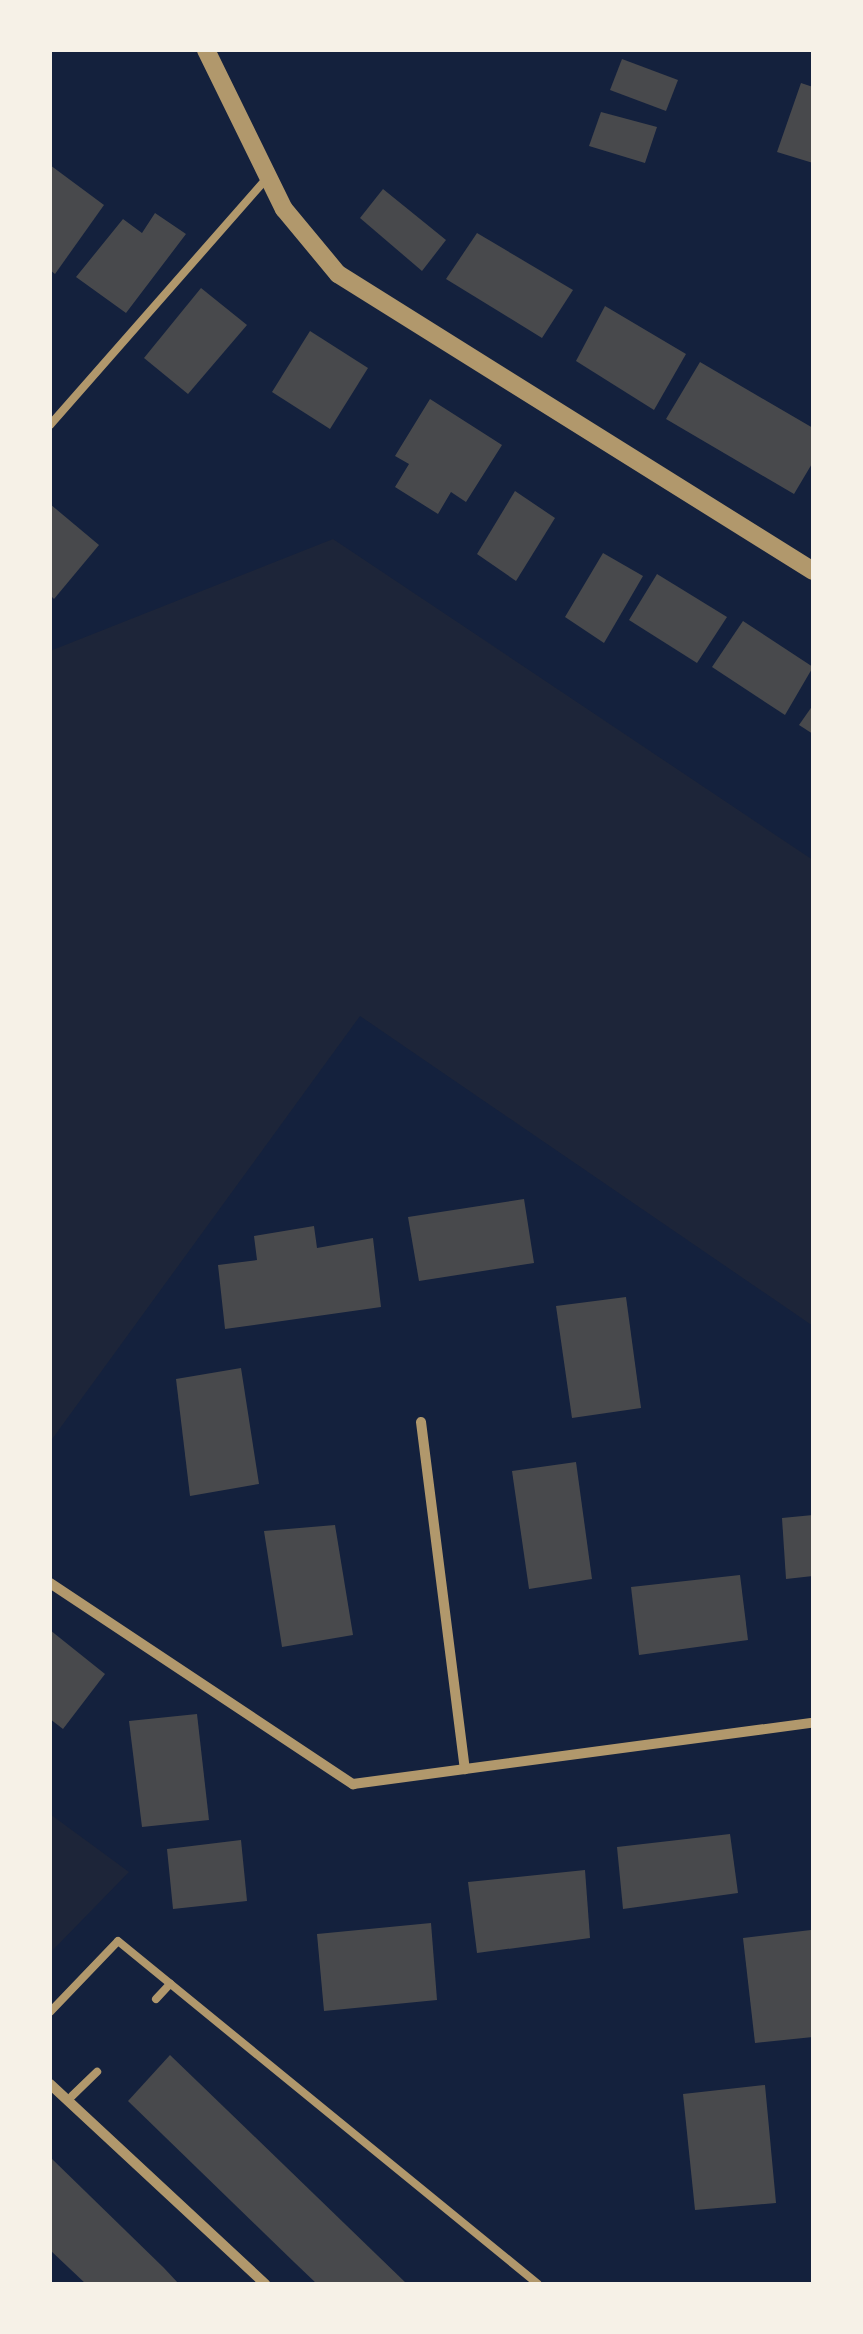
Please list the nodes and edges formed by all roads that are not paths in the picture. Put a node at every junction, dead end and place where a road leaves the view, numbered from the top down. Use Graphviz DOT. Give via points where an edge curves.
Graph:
graph roads {
  1 [pos="206,50"];
  2 [pos="268,177"];
  3 [pos="50,424"];
  4 [pos="813,571"];
  5 [pos="421,1422"];
  6 [pos="50,1582"];
  7 [pos="813,1723"];
  8 [pos="465,1769"];
  9 [pos="170,1984"];
  10 [pos="156,1999"];
  11 [pos="50,2012"];
  12 [pos="98,2072"];
  13 [pos="50,2084"];
  14 [pos="72,2096"];
  15 [pos="264,2284"];
  16 [pos="538,2284"];
  1 -- 2 [label="street"];
  2 -- 3 [label="lane"];
  2 -- 4 [label="street" via="338,274"];
  5 -- 8 [label="street"];
  6 -- 8 [label="street" via="352,1784"];
  7 -- 8 [label="street"];
  9 -- 10 [label="lane"];
  9 -- 11 [label="lane" via="118,1941"];
  9 -- 16 [label="lane"];
  12 -- 14 [label="lane"];
  13 -- 14 [label="street"];
  14 -- 15 [label="street"];
}
